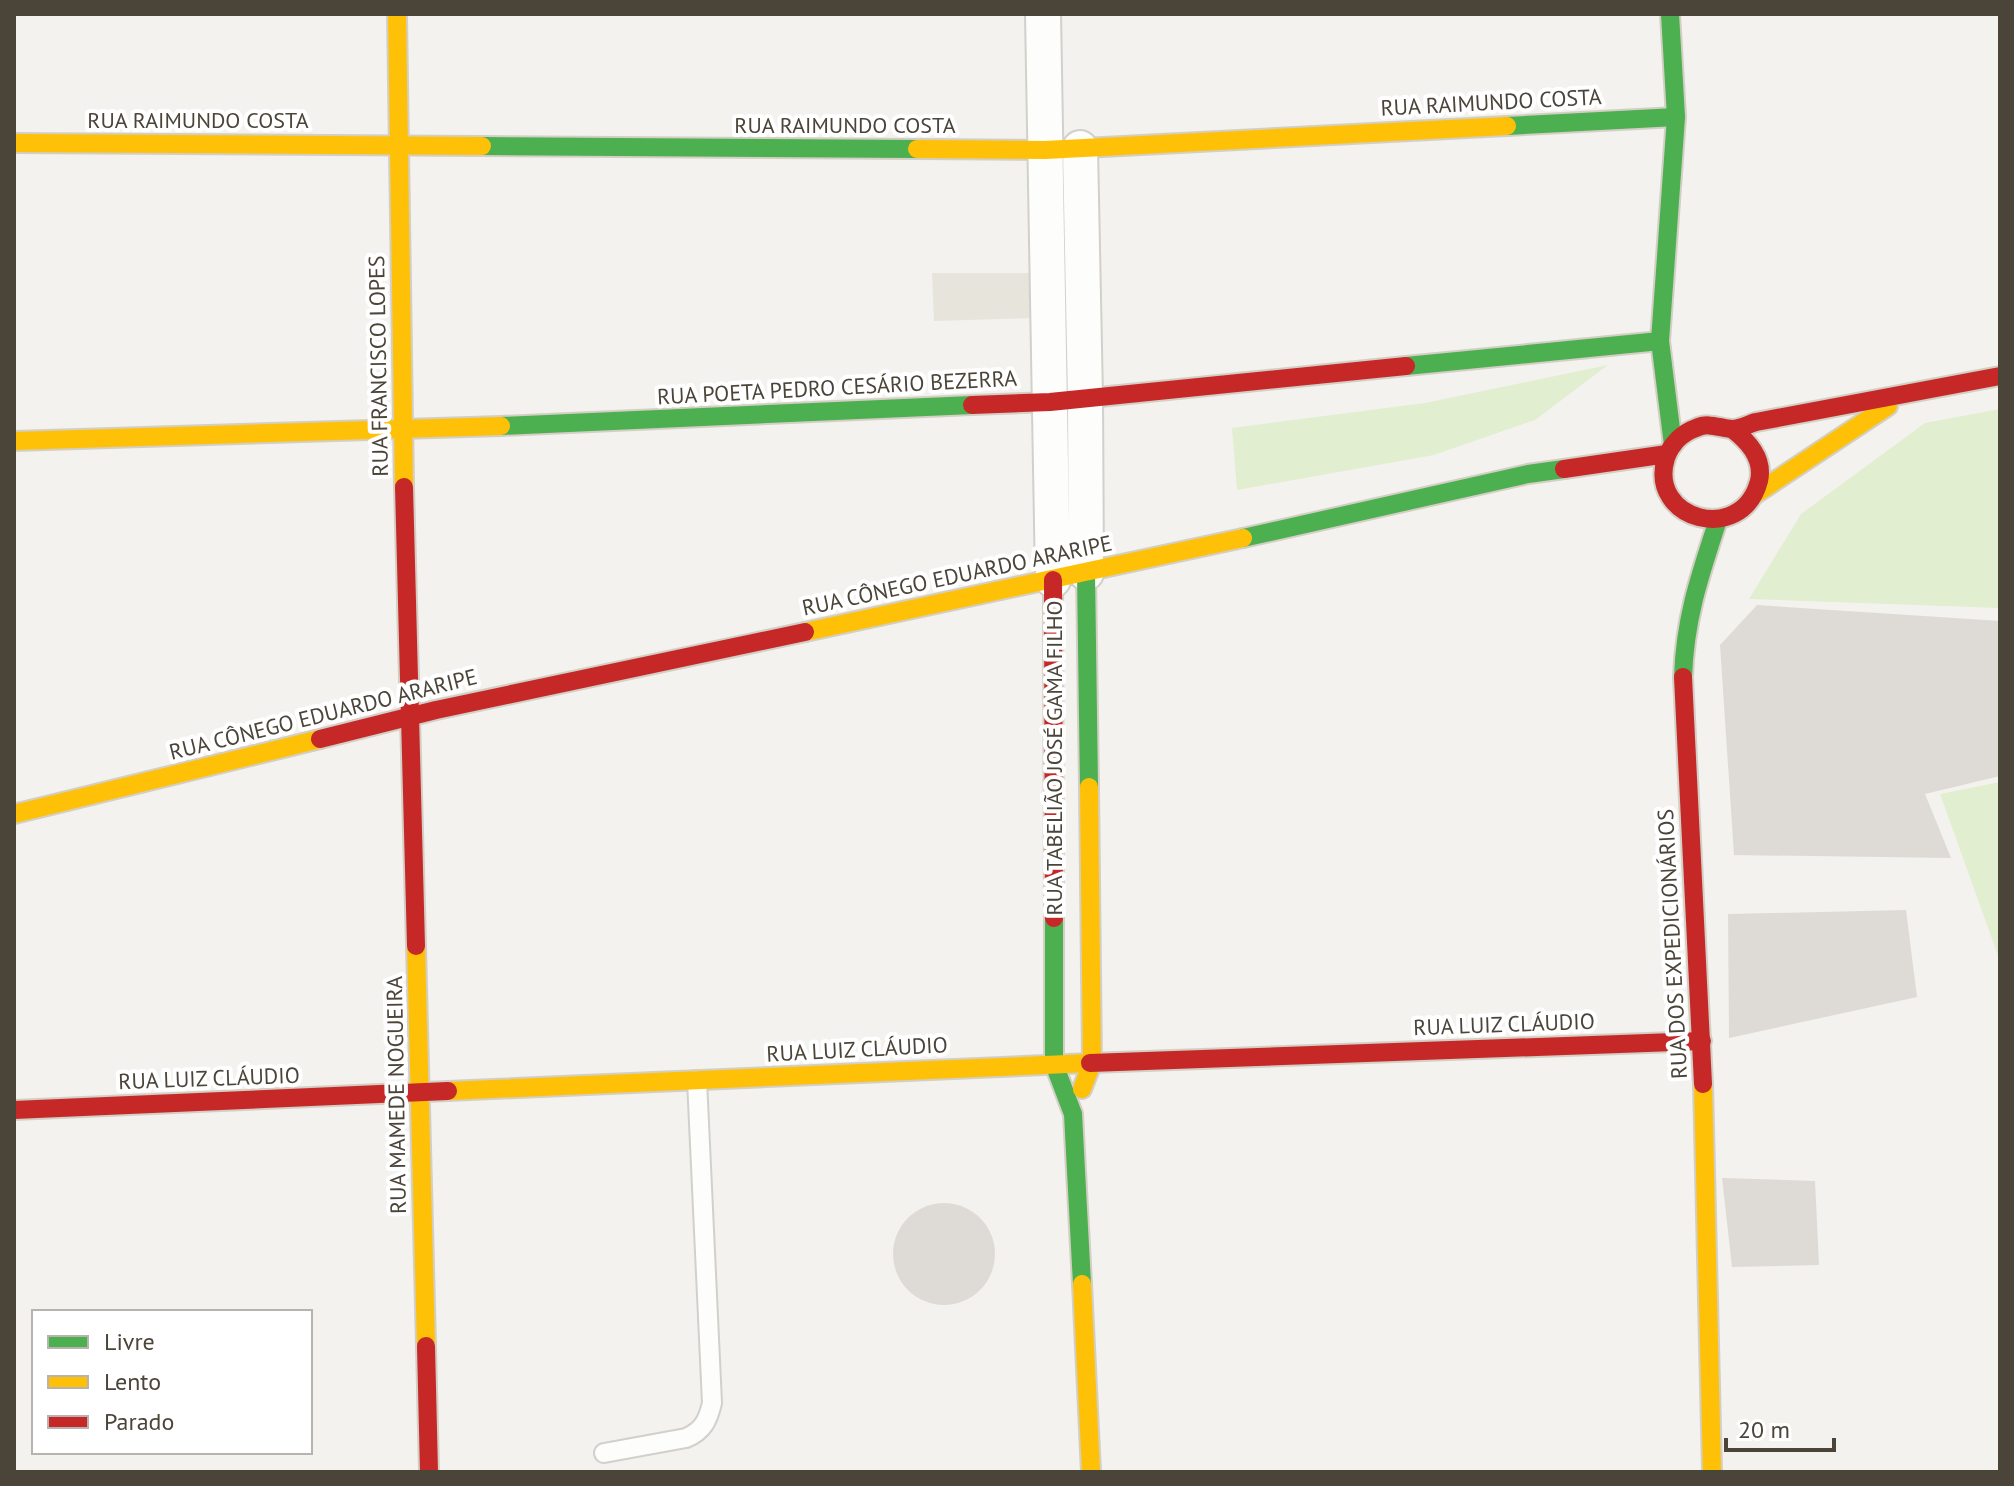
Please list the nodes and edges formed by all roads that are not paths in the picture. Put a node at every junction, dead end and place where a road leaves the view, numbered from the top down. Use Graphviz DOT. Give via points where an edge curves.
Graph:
graph roads {
  1 [pos="397,14"];
  2 [pos="1043,14"];
  3 [pos="1670,14"];
  4 [pos="1676,117"];
  5 [pos="14,143"];
  6 [pos="400,146"];
  7 [pos="1080,148"];
  8 [pos="1045,150"];
  9 [pos="1660,349"];
  10 [pos="2000,376"];
  11 [pos="1683,380"];
  12 [pos="1904,395"];
  13 [pos="1085,397"];
  14 [pos="1050,402"];
  15 [pos="1701,403"];
  16 [pos="1725,427"];
  17 [pos="403,430"];
  18 [pos="14,441"];
  19 [pos="1670,449"];
  20 [pos="1754,495"];
  21 [pos="1718,520"];
  22 [pos="1070,576"];
  23 [pos="411,717"];
  24 [pos="14,814"];
  25 [pos="1702,1041"];
  26 [pos="1092,1063"];
  27 [pos="1054,1064"];
  28 [pos="697,1080"];
  29 [pos="420,1093"];
  30 [pos="14,1110"];
  31 [pos="1073,1114"];
  32 [pos="604,1453"];
  33 [pos="429,1472"];
  34 [pos="1091,1472"];
  35 [pos="1712,1472"];
  1 -- 6 [label="main road, RUA FRANCISCO LOPES"];
  2 -- 8 [label="street, RUA TABELIÃO JOSÉ GAMA FILHO"];
  3 -- 4 [label="main road"];
  4 -- 7 [label="main road, RUA RAIMUNDO COSTA"];
  4 -- 9 [label="main road"];
  5 -- 6 [label="main road, RUA RAIMUNDO COSTA"];
  6 -- 8 [label="main road, RUA RAIMUNDO COSTA"];
  6 -- 17 [label="main road, RUA FRANCISCO LOPES"];
  7 -- 8 [label="main road, RUA RAIMUNDO COSTA"];
  7 -- 13 [label="street, RUA TABELIÃO JOSÉ GAMA FILHO"];
  8 -- 14 [label="street, RUA TABELIÃO JOSÉ GAMA FILHO"];
  9 -- 11 [label="main road"];
  9 -- 13 [label="main road, RUA POETA PEDRO CESÁRIO BEZERRA"];
  9 -- 19 [label="main road"];
  10 -- 12 [label="main road, RUA CÔNEGO EDUARDO ARARIPE"];
  12 -- 16 [label="main road, RUA CÔNEGO EDUARDO ARARIPE"];
  12 -- 20 [label="main road, RUA CÔNEGO EDUARDO ARARIPE"];
  13 -- 14 [label="main road, RUA POETA PEDRO CESÁRIO BEZERRA"];
  13 -- 22 [label="street, RUA TABELIÃO JOSÉ GAMA FILHO"];
  14 -- 17 [label="main road, RUA POETA PEDRO CESÁRIO BEZERRA"];
  14 -- 22 [label="street, RUA TABELIÃO JOSÉ GAMA FILHO"];
  15 -- 16 [label="main road"];
  16 -- 19 [label="main road, RUA CÔNEGO EDUARDO ARARIPE" via="1698,426"];
  16 -- 20 [label="main road" via="1755,452 1760,474"];
  17 -- 18 [label="main road, RUA POETA PEDRO CESÁRIO BEZERRA"];
  17 -- 23 [label="main road, RUA FRANCISCO LOPES"];
  19 -- 21 [label="main road" via="1664,468 1669,495 1690,515"];
  19 -- 22 [label="main road, RUA CÔNEGO EDUARDO ARARIPE" via="1528,474"];
  20 -- 21 [label="main road" via="1739,512"];
  21 -- 25 [label="main road, RUA DOS EXPEDICIONÁRIOS" via="1695,589 1683,675"];
  22 -- 23 [label="main road, RUA CÔNEGO EDUARDO ARARIPE"];
  22 -- 26 [label="main road, RUA TABELIÃO JOSÉ GAMA FILHO"];
  22 -- 27 [label="main road, RUA TABELIÃO JOSÉ GAMA FILHO"];
  23 -- 24 [label="main road, RUA CÔNEGO EDUARDO ARARIPE"];
  23 -- 29 [label="main road, RUA MAMEDE NOGUEIRA"];
  25 -- 26 [label="main road, RUA LUIZ CLÁUDIO"];
  25 -- 35 [label="main road, RUA DOS EXPEDICIONÁRIOS"];
  26 -- 27 [label="main road, RUA LUIZ CLÁUDIO"];
  26 -- 31 [label="main road, RUA TABELIÃO JOSÉ GAMA FILHO"];
  27 -- 28 [label="main road, RUA LUIZ CLÁUDIO"];
  27 -- 31 [label="main road, RUA TABELIÃO JOSÉ GAMA FILHO"];
  28 -- 29 [label="main road, RUA LUIZ CLÁUDIO"];
  28 -- 32 [label="lane" via="709,1416 697,1434 686,1438"];
  29 -- 30 [label="main road, RUA LUIZ CLÁUDIO"];
  29 -- 33 [label="main road, RUA MAMEDE NOGUEIRA"];
  31 -- 34 [label="main road, RUA TABELIÃO JOSÉ GAMA FILHO"];
}
